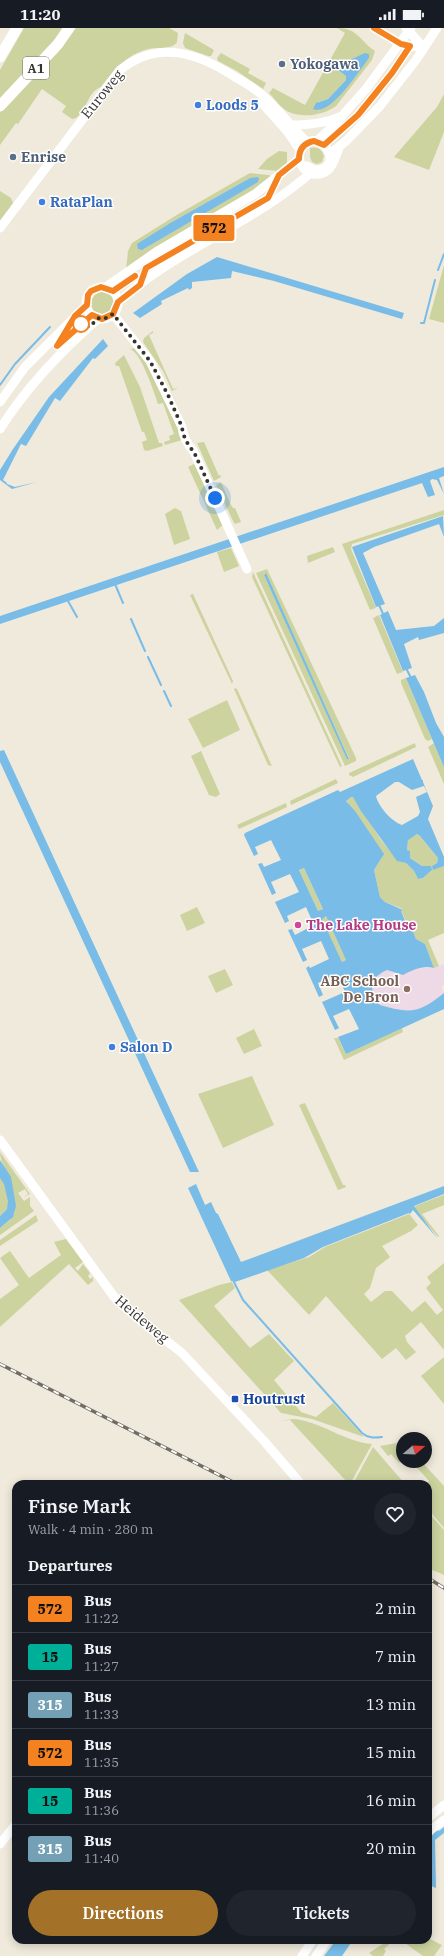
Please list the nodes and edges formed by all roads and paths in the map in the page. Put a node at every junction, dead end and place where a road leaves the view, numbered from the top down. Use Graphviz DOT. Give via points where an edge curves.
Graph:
graph roads {
  1 [pos="17,28"];
  2 [pos="69,28"];
  3 [pos="374,28"];
  4 [pos="437,28"];
  5 [pos="409,29"];
  6 [pos="401,44"];
  7 [pos="424,48"];
  8 [pos="0,57"];
  9 [pos="0,106"];
  10 [pos="340,117"];
  11 [pos="288,128"];
  12 [pos="317,141"];
  13 [pos="302,149"];
  14 [pos="333,155"];
  15 [pos="309,170"];
  16 [pos="0,228"];
  17 [pos="106,287"];
  18 [pos="118,302"];
  19 [pos="87,305"];
  20 [pos="113,314"];
  21 [pos="99,318"];
  22 [pos="0,402"];
  23 [pos="0,429"];
  24 [pos="247,569"];
  25 [pos="0,1140"];
  26 [pos="298,1480"];
  27 [pos="444,1806"];
  28 [pos="432,1815"];
  29 [pos="444,1820"];
  30 [pos="12,1829"];
  31 [pos="432,1829"];
  32 [pos="0,1844"];
  33 [pos="310,1944"];
  34 [pos="324,1944"];
  35 [pos="302,1956"];
  36 [pos="316,1956"];
  1 -- 8 [label="highway, A1"];
  2 -- 9 [label="highway, A1" via="58,44"];
  3 -- 6 [label="main road"];
  4 -- 7 [label="main road"];
  5 -- 6 [label="main road"];
  5 -- 7 [label="main road"];
  6 -- 7 [label="main road"];
  6 -- 10 [label="main road"];
  7 -- 14 [label="main road" via="380,106"];
  10 -- 11 [label="main road" via="329,122"];
  10 -- 12 [label="main road"];
  11 -- 13 [label="main road, Euroweg"];
  11 -- 16 [label="main road, Euroweg" via="263,95 219,66 180,52 162,51 143,56 130,61 103,90"];
  12 -- 13 [label="main road"];
  12 -- 14 [label="main road" via="327,147"];
  13 -- 15 [label="main road"];
  13 -- 17 [label="main road" via="255,194 156,252"];
  14 -- 15 [label="main road" via="329,166 322,174"];
  15 -- 18 [label="main road" via="265,208 162,269"];
  17 -- 18 [label="main road" via="113,291"];
  17 -- 19 [label="main road" via="91,291"];
  18 -- 20 [label="main road"];
  19 -- 21 [label="main road" via="92,315"];
  19 -- 22 [label="main road" via="25,367"];
  20 -- 21 [label="main road"];
  20 -- 24 [label="main road" via="150,361 168,395 183,433"];
  21 -- 23 [label="main road" via="36,382"];
  25 -- 26 [label="main road, Heideweg" via="115,1298 182,1354"];
  27 -- 28 [label="main road"];
  29 -- 31 [label="main road"];
  30 -- 32 [label="main road"];
  33 -- 35 [label="main road"];
  34 -- 36 [label="main road"];
}
